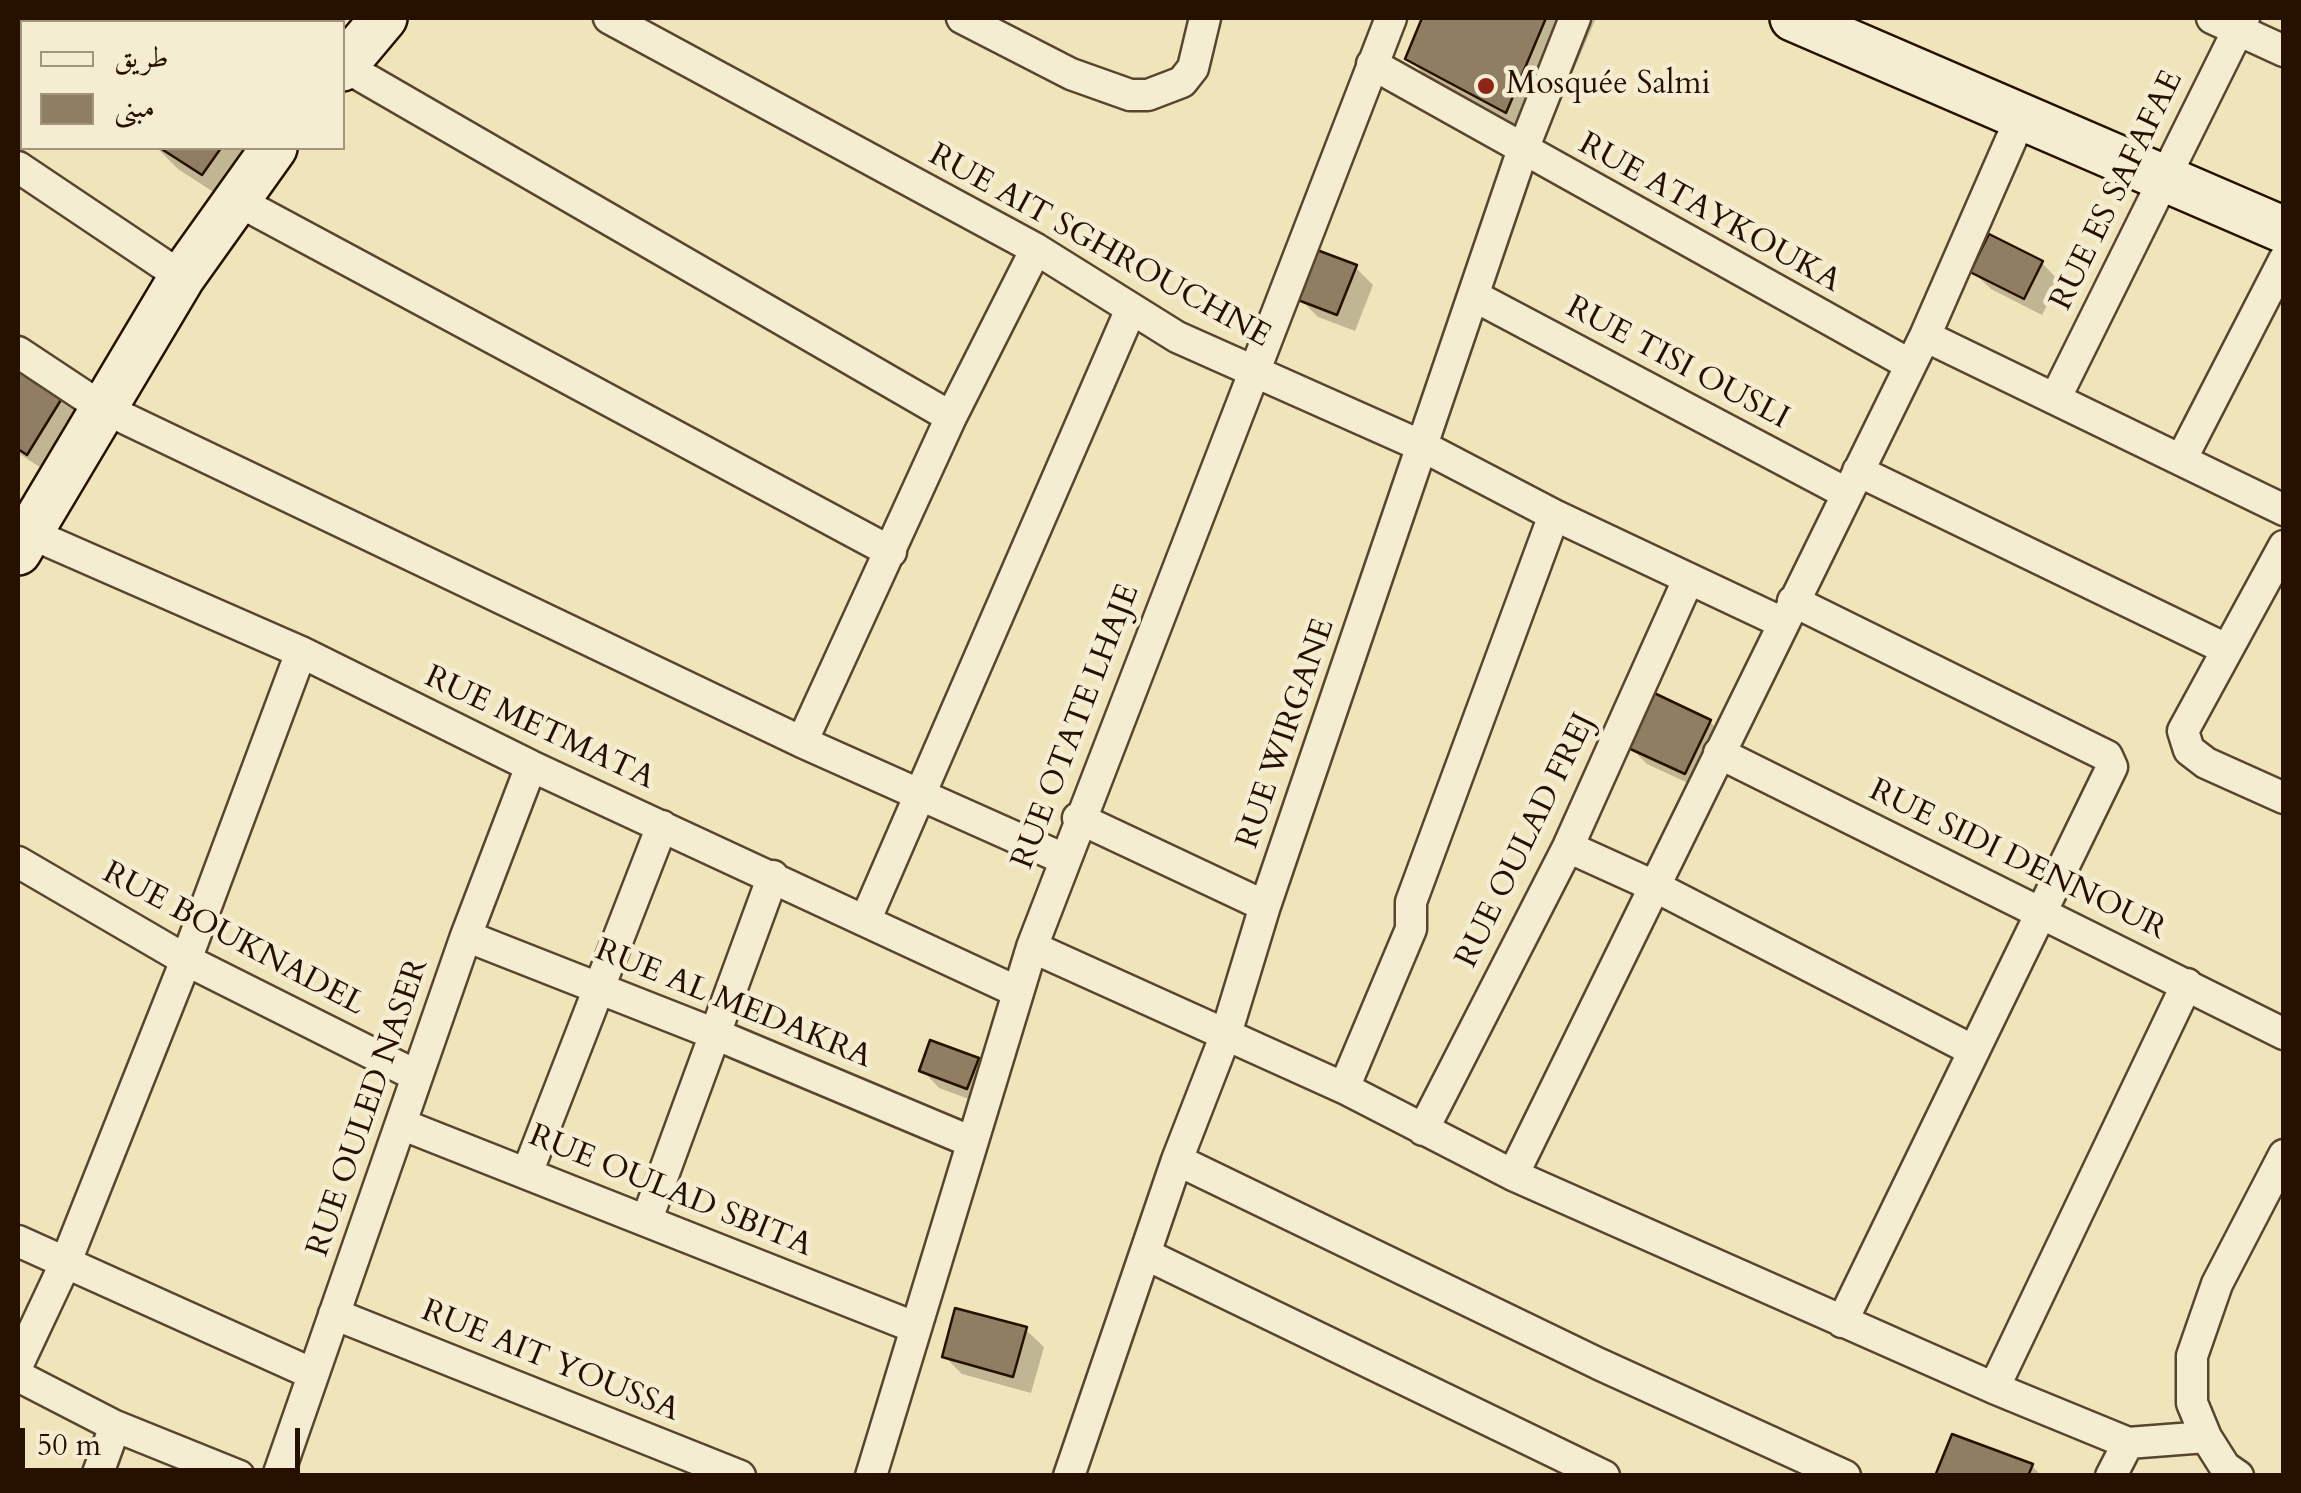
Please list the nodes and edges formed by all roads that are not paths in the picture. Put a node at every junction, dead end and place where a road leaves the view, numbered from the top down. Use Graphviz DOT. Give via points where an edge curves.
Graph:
graph roads {
  1 [pos="384,18"];
  2 [pos="610,18"];
  3 [pos="962,18"];
  4 [pos="1205,18"];
  5 [pos="1391,18"];
  6 [pos="1575,18"];
  7 [pos="1792,18"];
  8 [pos="2232,22"];
  9 [pos="2284,52"];
  10 [pos="1372,64"];
  11 [pos="345,65"];
  12 [pos="345,68"];
  13 [pos="2021,117"];
  14 [pos="273,150"];
  15 [pos="1522,152"];
  16 [pos="18,168"];
  17 [pos="2162,179"];
  18 [pos="236,200"];
  19 [pos="2284,230"];
  20 [pos="1036,249"];
  21 [pos="2284,260"];
  22 [pos="182,277"];
  23 [pos="1476,297"];
  24 [pos="1130,309"];
  25 [pos="1926,336"];
  26 [pos="18,352"];
  27 [pos="1909,364"];
  28 [pos="1251,372"];
  29 [pos="2056,397"];
  30 [pos="101,407"];
  31 [pos="951,417"];
  32 [pos="1424,447"];
  33 [pos="2182,460"];
  34 [pos="1852,482"];
  35 [pos="2284,510"];
  36 [pos="1554,515"];
  37 [pos="21,538"];
  38 [pos="2284,546"];
  39 [pos="891,552"];
  40 [pos="1688,580"];
  41 [pos="1787,612"];
  42 [pos="2224,648"];
  43 [pos="301,652"];
  44 [pos="802,742"];
  45 [pos="1719,753"];
  46 [pos="531,766"];
  47 [pos="918,792"];
  48 [pos="2284,798"];
  49 [pos="1078,818"];
  50 [pos="662,826"];
  51 [pos="1568,847"];
  52 [pos="1064,859"];
  53 [pos="18,862"];
  54 [pos="773,876"];
  55 [pos="1654,886"];
  56 [pos="1265,906"];
  57 [pos="2043,913"];
  58 [pos="865,921"];
  59 [pos="466,936"];
  60 [pos="1032,946"];
  61 [pos="186,960"];
  62 [pos="2186,984"];
  63 [pos="598,988"];
  64 [pos="1018,992"];
  65 [pos="715,1034"];
  66 [pos="1226,1034"];
  67 [pos="2284,1034"];
  68 [pos="1974,1052"];
  69 [pos="417,1076"];
  70 [pos="1344,1088"];
  71 [pos="400,1124"];
  72 [pos="1423,1130"];
  73 [pos="972,1142"];
  74 [pos="2284,1155"];
  75 [pos="1177,1160"];
  76 [pos="528,1173"];
  77 [pos="1512,1175"];
  78 [pos="647,1219"];
  79 [pos="18,1241"];
  80 [pos="1144,1254"];
  81 [pos="65,1264"];
  82 [pos="334,1314"];
  83 [pos="1842,1322"];
  84 [pos="914,1327"];
  85 [pos="18,1364"];
  86 [pos="313,1374"];
  87 [pos="18,1376"];
  88 [pos="1994,1388"];
  89 [pos="116,1426"];
  90 [pos="2206,1437"];
  91 [pos="2128,1443"];
  92 [pos="97,1476"];
  93 [pos="239,1476"];
  94 [pos="278,1476"];
  95 [pos="740,1476"];
  96 [pos="871,1476"];
  97 [pos="1069,1476"];
  98 [pos="1604,1476"];
  99 [pos="1845,1476"];
  100 [pos="2111,1476"];
  101 [pos="2238,1476"];
  1 -- 11 [label="street"];
  2 -- 20 [label="street, RUE AIT SGHROUCHNE"];
  3 -- 4 [label="street" via="1130,96 1168,89 1193,68"];
  5 -- 10 [label="street, RUE OTATE LHAJE"];
  6 -- 15 [label="street, RUE WIRGANE"];
  7 -- 13 [label="street"];
  8 -- 9 [label="street"];
  8 -- 17 [label="street, RUE ES SAFAFAE"];
  10 -- 15 [label="street, RUE ATAYKOUKA"];
  10 -- 28 [label="street, RUE OTATE LHAJE"];
  12 -- 31 [label="street"];
  13 -- 17 [label="street"];
  13 -- 25 [label="street"];
  14 -- 18 [label="street"];
  15 -- 23 [label="street, RUE WIRGANE"];
  15 -- 27 [label="street, RUE ATAYKOUKA"];
  16 -- 22 [label="street"];
  17 -- 19 [label="street"];
  17 -- 29 [label="street, RUE ES SAFAFAE"];
  18 -- 22 [label="street"];
  18 -- 39 [label="street"];
  20 -- 24 [label="street, RUE AIT SGHROUCHNE"];
  20 -- 31 [label="street"];
  21 -- 33 [label="street"];
  22 -- 30 [label="street"];
  23 -- 32 [label="street, RUE WIRGANE"];
  23 -- 34 [label="street, RUE TISI OUSLI"];
  24 -- 28 [label="street, RUE AIT SGHROUCHNE"];
  24 -- 47 [label="street"];
  25 -- 27 [label="street"];
  25 -- 29 [label="street"];
  26 -- 30 [label="street"];
  27 -- 34 [label="street"];
  28 -- 32 [label="street, RUE AIT SGHROUCHNE"];
  28 -- 49 [label="street, RUE OTATE LHAJE"];
  29 -- 33 [label="street"];
  30 -- 37 [label="street"];
  30 -- 44 [label="street"];
  31 -- 39 [label="street"];
  32 -- 36 [label="street, RUE AIT SGHROUCHNE"];
  32 -- 56 [label="street, RUE WIRGANE"];
  33 -- 35 [label="street"];
  34 -- 41 [label="street"];
  34 -- 42 [label="street, RUE TISI OUSLI"];
  36 -- 40 [label="street, RUE AIT SGHROUCHNE"];
  36 -- 70 [label="street" via="1411,902 1411,928"];
  37 -- 43 [label="street, RUE METMATA"];
  38 -- 42 [label="street"];
  39 -- 44 [label="street"];
  40 -- 41 [label="street, RUE AIT SGHROUCHNE"];
  40 -- 51 [label="street, RUE OULAD FREJ"];
  41 -- 45 [label="street"];
  41 -- 57 [label="street, RUE AIT SGHROUCHNE" via="2107,756 2110,772"];
  42 -- 48 [label="street" via="2184,731 2189,750"];
  43 -- 46 [label="street, RUE METMATA"];
  43 -- 61 [label="street"];
  44 -- 47 [label="street"];
  45 -- 55 [label="street"];
  45 -- 57 [label="street, RUE SIDI DENNOUR"];
  46 -- 50 [label="street, RUE METMATA"];
  46 -- 59 [label="street, RUE OULED NASER"];
  47 -- 52 [label="street"];
  47 -- 58 [label="street"];
  49 -- 52 [label="street, RUE OTATE LHAJE"];
  49 -- 56 [label="street"];
  50 -- 54 [label="street, RUE METMATA"];
  50 -- 63 [label="street"];
  51 -- 55 [label="street"];
  51 -- 72 [label="street, RUE OULAD FREJ"];
  52 -- 60 [label="street, RUE OTATE LHAJE"];
  53 -- 61 [label="street, RUE BOUKNADEL"];
  54 -- 58 [label="street, RUE METMATA"];
  54 -- 65 [label="street"];
  55 -- 68 [label="street"];
  55 -- 77 [label="street"];
  56 -- 66 [label="street, RUE WIRGANE"];
  57 -- 62 [label="street, RUE SIDI DENNOUR"];
  57 -- 68 [label="street"];
  58 -- 64 [label="street, RUE METMATA"];
  59 -- 63 [label="street, RUE AL MEDAKRA"];
  59 -- 69 [label="street, RUE OULED NASER"];
  60 -- 64 [label="street, RUE OTATE LHAJE"];
  60 -- 66 [label="street"];
  61 -- 69 [label="street, RUE BOUKNADEL"];
  61 -- 81 [label="street"];
  62 -- 67 [label="street, RUE SIDI DENNOUR"];
  62 -- 88 [label="street"];
  63 -- 65 [label="street, RUE AL MEDAKRA"];
  63 -- 76 [label="street"];
  64 -- 73 [label="street, RUE OTATE LHAJE"];
  65 -- 73 [label="street, RUE AL MEDAKRA"];
  65 -- 78 [label="street"];
  66 -- 70 [label="street"];
  66 -- 75 [label="street, RUE WIRGANE"];
  68 -- 83 [label="street"];
  69 -- 71 [label="street, RUE OULED NASER"];
  70 -- 72 [label="street"];
  71 -- 76 [label="street, RUE OULAD SBITA"];
  71 -- 82 [label="street, RUE OULED NASER"];
  72 -- 77 [label="street"];
  73 -- 84 [label="street, RUE OTATE LHAJE"];
  74 -- 90 [label="street" via="2217,1284 2192,1356 2192,1403"];
  75 -- 80 [label="street, RUE WIRGANE"];
  75 -- 99 [label="street"];
  76 -- 78 [label="street, RUE OULAD SBITA"];
  77 -- 83 [label="street"];
  78 -- 84 [label="street, RUE OULAD SBITA"];
  79 -- 81 [label="street"];
  80 -- 97 [label="street, RUE WIRGANE"];
  80 -- 98 [label="street"];
  81 -- 85 [label="street"];
  81 -- 86 [label="street"];
  82 -- 86 [label="street, RUE OULED NASER"];
  82 -- 95 [label="street, RUE AIT YOUSSA"];
  83 -- 88 [label="street"];
  84 -- 96 [label="street, RUE OTATE LHAJE"];
  86 -- 94 [label="street, RUE OULED NASER"];
  87 -- 89 [label="street"];
  88 -- 91 [label="street"];
  89 -- 92 [label="street"];
  89 -- 93 [label="street"];
  90 -- 91 [label="street"];
  90 -- 101 [label="street"];
  91 -- 100 [label="street"];
}
